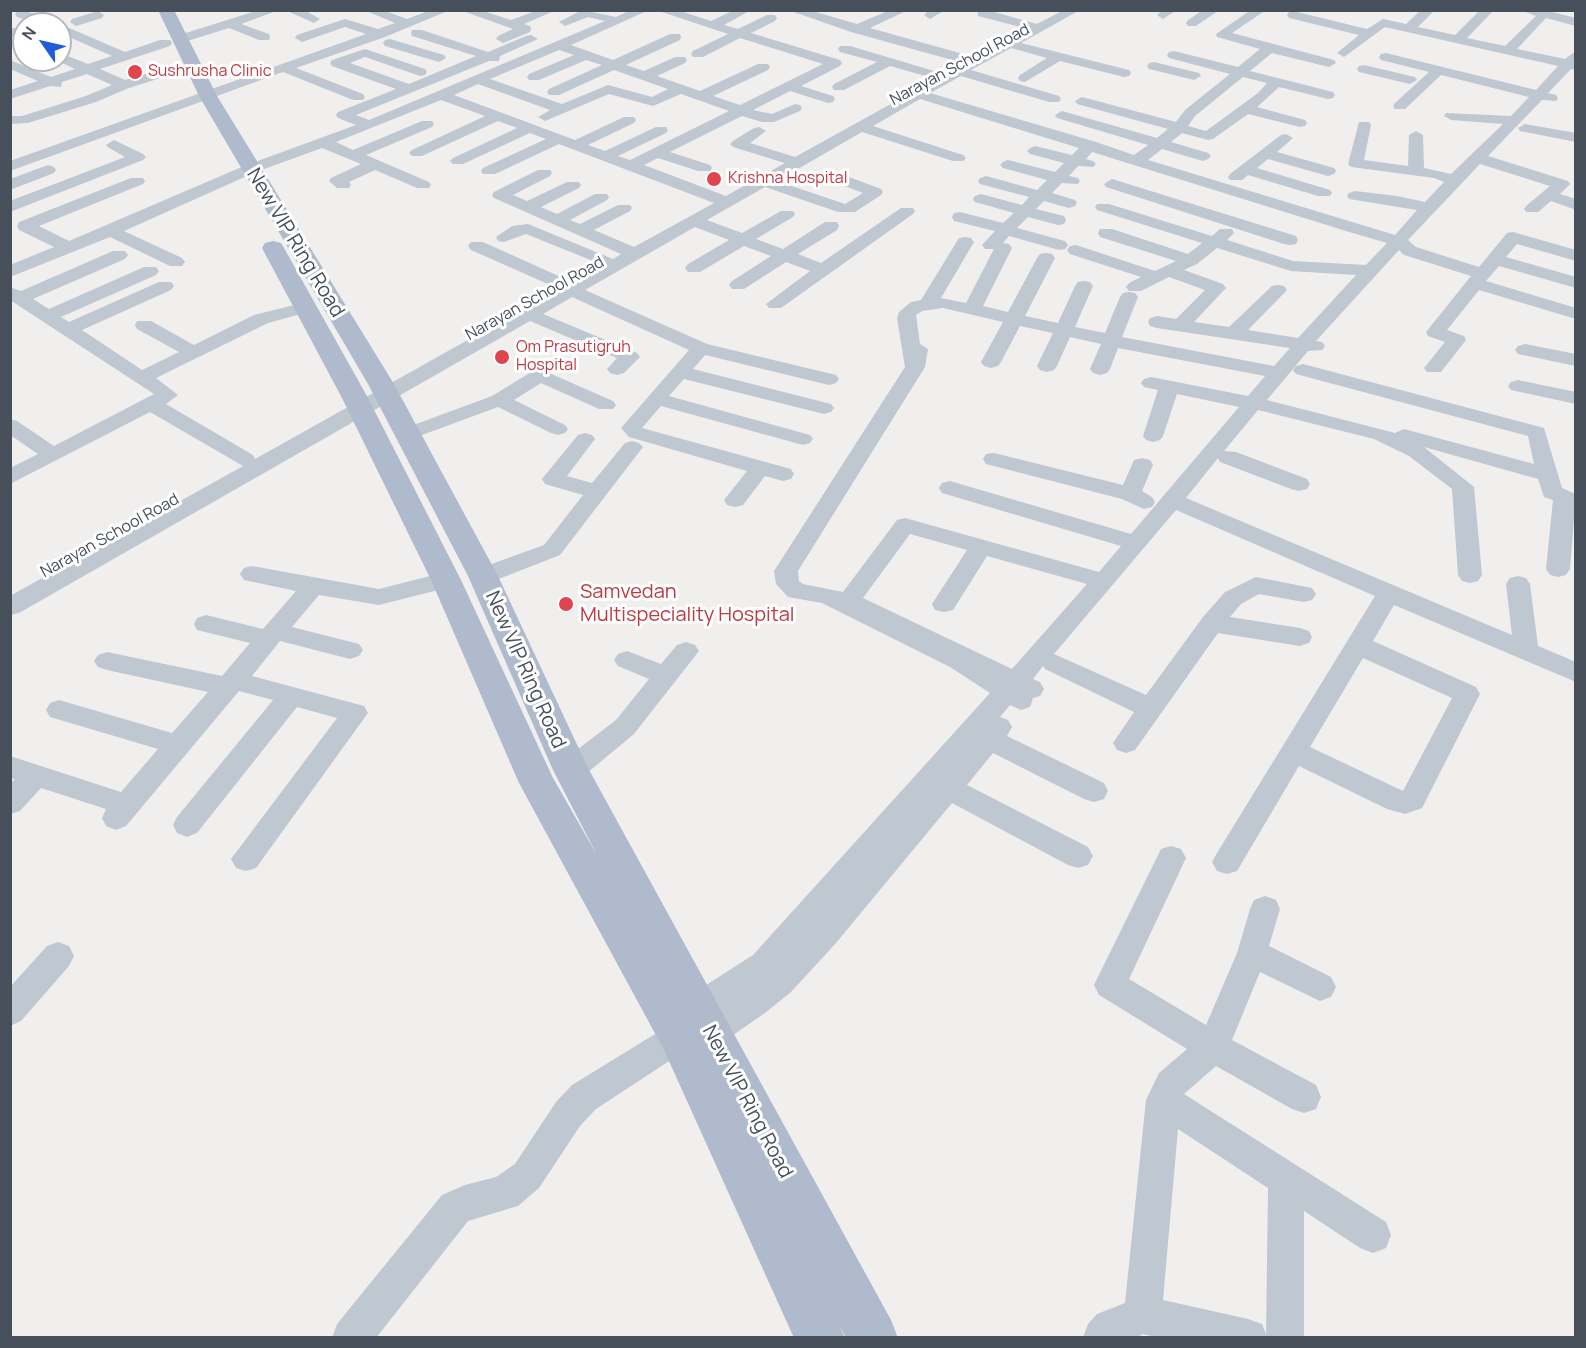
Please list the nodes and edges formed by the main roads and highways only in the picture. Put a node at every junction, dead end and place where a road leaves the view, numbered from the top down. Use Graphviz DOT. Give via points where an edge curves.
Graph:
graph roads {
  1 [pos="147,10"];
  2 [pos="166,10"];
  3 [pos="173,51"];
  4 [pos="241,173"];
  5 [pos="371,396"];
  6 [pos="689,1030"];
  7 [pos="820,1338"];
  8 [pos="873,1338"];
  1 -- 3 [label="main road, New VIP Ring Road"];
  2 -- 3 [label="main road, New VIP Ring Road"];
  3 -- 4 [label="main road, New VIP Ring Road" via="197,104"];
  4 -- 5 [label="main road, New VIP Ring Road"];
  4 -- 5 [label="main road, New VIP Ring Road" via="306,307"];
  5 -- 6 [label="main road, New VIP Ring Road" via="446,580 537,783"];
  5 -- 6 [label="main road, New VIP Ring Road" via="407,434 483,576"];
  6 -- 7 [label="main road, New VIP Ring Road"];
  6 -- 8 [label="main road, New VIP Ring Road"];
}
